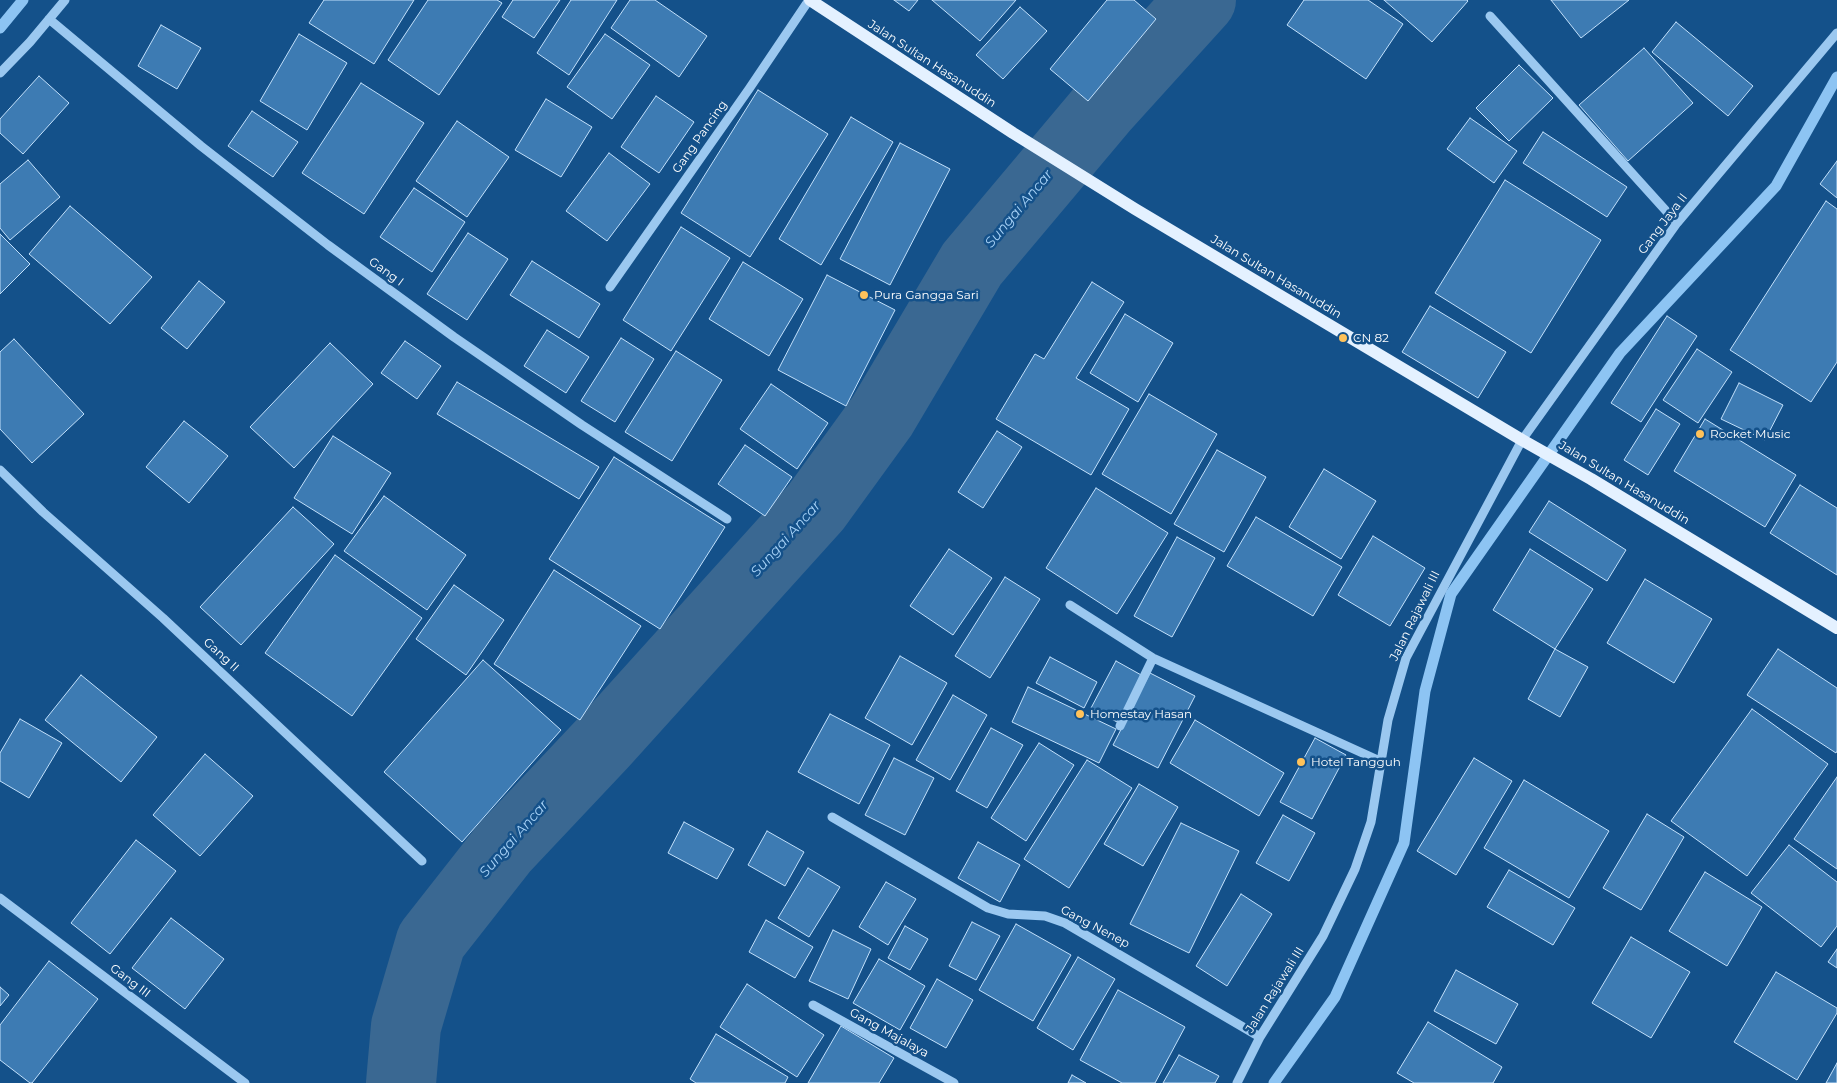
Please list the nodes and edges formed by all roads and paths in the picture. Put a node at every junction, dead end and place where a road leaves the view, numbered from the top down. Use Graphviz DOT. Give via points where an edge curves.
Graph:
graph roads {
  1 [pos="65,0"];
  2 [pos="809,0"];
  3 [pos="1490,16"];
  4 [pos="49,19"];
  5 [pos="1837,33"];
  6 [pos="0,72"];
  7 [pos="1677,223"];
  8 [pos="610,287"];
  9 [pos="1522,440"];
  10 [pos="0,470"];
  11 [pos="727,519"];
  12 [pos="1070,605"];
  13 [pos="1837,628"];
  14 [pos="1154,658"];
  15 [pos="1120,726"];
  16 [pos="1380,761"];
  17 [pos="832,817"];
  18 [pos="422,861"];
  19 [pos="0,898"];
  20 [pos="813,1005"];
  21 [pos="1260,1037"];
  22 [pos="245,1083"];
  23 [pos="954,1083"];
  24 [pos="1236,1083"];
  1 -- 4 [label="street"];
  2 -- 8 [label="street, Gang Pancing"];
  2 -- 9 [label="main road, Jalan Sultan Hasanuddin" via="1134,209"];
  3 -- 7 [label="street"];
  4 -- 6 [label="street"];
  4 -- 11 [label="street, Gang I" via="200,146 328,245 558,409"];
  5 -- 7 [label="street, Gang Jaya II"];
  7 -- 9 [label="street, Gang Jaya II"];
  9 -- 13 [label="main road, Jalan Sultan Hasanuddin"];
  9 -- 16 [label="street, Jalan Rajawali III" via="1406,658"];
  10 -- 18 [label="street, Gang II"];
  12 -- 14 [label="street"];
  14 -- 15 [label="street"];
  14 -- 16 [label="street"];
  16 -- 21 [label="street, Jalan Rajawali III" via="1371,822 1355,869 1323,936"];
  17 -- 21 [label="street, Gang Nenep" via="988,908 1008,914 1045,916 1065,923"];
  19 -- 22 [label="street, Gang III"];
  20 -- 23 [label="street, Gang Majalaya"];
  21 -- 24 [label="street, Jalan Rajawali III"];
}
